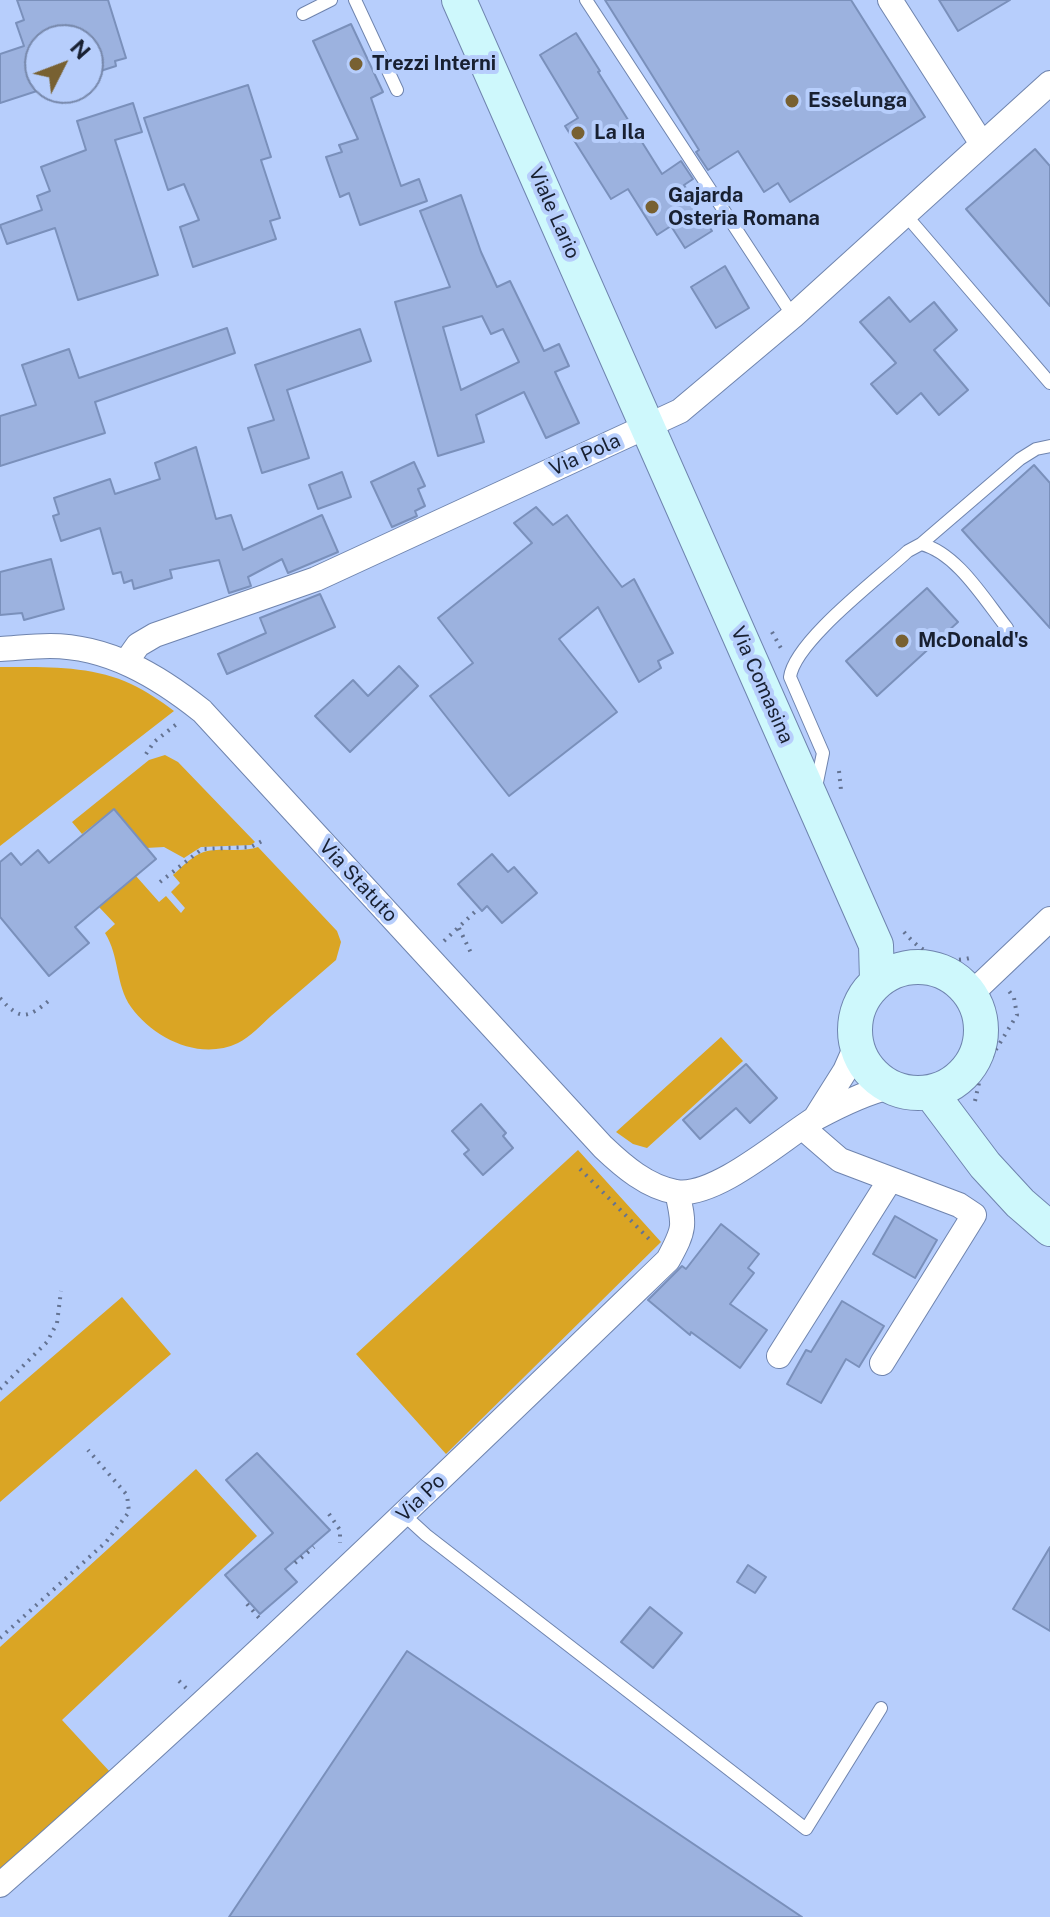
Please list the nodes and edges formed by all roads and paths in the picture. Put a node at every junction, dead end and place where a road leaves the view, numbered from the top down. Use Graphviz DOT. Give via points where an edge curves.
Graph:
graph roads {
  1 [pos="331,0"];
  2 [pos="355,0"];
  3 [pos="459,0"];
  4 [pos="586,0"];
  5 [pos="890,0"];
  6 [pos="303,14"];
  7 [pos="1050,83"];
  8 [pos="661,89"];
  9 [pos="397,90"];
  10 [pos="648,97"];
  11 [pos="677,114"];
  12 [pos="665,122"];
  13 [pos="982,144"];
  14 [pos="904,213"];
  15 [pos="793,316"];
  16 [pos="1050,383"];
  17 [pos="648,427"];
  18 [pos="1050,446"];
  19 [pos="921,544"];
  20 [pos="1007,628"];
  21 [pos="772,632"];
  22 [pos="0,649"];
  23 [pos="126,662"];
  24 [pos="791,667"];
  25 [pos="183,719"];
  26 [pos="146,754"];
  27 [pos="839,765"];
  28 [pos="828,802"];
  29 [pos="262,841"];
  30 [pos="160,882"];
  31 [pos="479,908"];
  32 [pos="1050,919"];
  33 [pos="459,928"];
  34 [pos="889,938"];
  35 [pos="442,942"];
  36 [pos="471,953"];
  37 [pos="914,966"];
  38 [pos="877,980"];
  39 [pos="982,983"];
  40 [pos="0,998"];
  41 [pos="51,999"];
  42 [pos="856,1046"];
  43 [pos="890,1087"];
  44 [pos="953,1101"];
  45 [pos="809,1124"];
  46 [pos="580,1169"];
  47 [pos="890,1180"];
  48 [pos="677,1192"];
  49 [pos="1050,1229"];
  50 [pos="656,1247"];
  51 [pos="61,1291"];
  52 [pos="779,1356"];
  53 [pos="882,1363"];
  54 [pos="0,1389"];
  55 [pos="88,1450"];
  56 [pos="329,1514"];
  57 [pos="403,1514"];
  58 [pos="332,1554"];
  59 [pos="324,1558"];
  60 [pos="295,1563"];
  61 [pos="247,1604"];
  62 [pos="266,1626"];
  63 [pos="0,1638"];
  64 [pos="881,1708"];
  65 [pos="0,1885"];
  1 -- 6 [label="lane"];
  2 -- 9 [label="lane"];
  3 -- 17 [label="main road, Viale Lario"];
  4 -- 10 [label="lane"];
  5 -- 13 [label="street"];
  7 -- 13 [label="street, Via Pola"];
  8 -- 10 [label="lane"];
  10 -- 12 [label="lane"];
  11 -- 12 [label="lane"];
  12 -- 15 [label="lane"];
  13 -- 14 [label="street, Via Pola"];
  14 -- 15 [label="street, Via Pola"];
  14 -- 16 [label="lane"];
  15 -- 17 [label="street, Via Pola" via="680,411"];
  17 -- 23 [label="street, Via Pola" via="316,579 155,635 138,645"];
  17 -- 28 [label="main road, Via Comasina"];
  18 -- 19 [label="lane" via="1020,459"];
  19 -- 20 [label="lane" via="949,557"];
  19 -- 24 [label="lane" via="806,644"];
  21 -- 24 [label="path"];
  22 -- 23 [label="street, Via Statuto" via="52,646 96,651"];
  23 -- 48 [label="street, Via Statuto" via="202,711 603,1147 625,1168"];
  24 -- 28 [label="lane" via="790,677 823,753"];
  25 -- 26 [label="path"];
  27 -- 28 [label="path"];
  28 -- 34 [label="main road, Via Comasina"];
  29 -- 30 [label="path" via="251,847 202,849"];
  31 -- 33 [label="path"];
  32 -- 39 [label="street"];
  33 -- 35 [label="path"];
  33 -- 36 [label="path"];
  34 -- 37 [label="main road"];
  34 -- 38 [label="main road, Via Comasina"];
  34 -- 39 [label="path" via="934,957 960,961 979,955"];
  37 -- 38 [label="main road"];
  37 -- 39 [label="main road"];
  38 -- 42 [label="main road" via="857,1010"];
  39 -- 44 [label="main road" via="978,1054"];
  39 -- 44 [label="path" via="1014,998 1017,1015 981,1074"];
  40 -- 41 [label="path" via="22,1015 34,1013"];
  42 -- 43 [label="main road" via="863,1063"];
  42 -- 45 [label="street"];
  43 -- 44 [label="main road"];
  43 -- 45 [label="street" via="868,1092"];
  44 -- 49 [label="main road" via="985,1165"];
  45 -- 47 [label="street" via="840,1160"];
  45 -- 48 [label="street" via="731,1177"];
  46 -- 50 [label="path"];
  47 -- 52 [label="street"];
  47 -- 53 [label="street" via="974,1215"];
  48 -- 57 [label="street, Via Po" via="683,1233 668,1260"];
  51 -- 54 [label="path" via="57,1323 47,1342"];
  55 -- 63 [label="path" via="127,1495 129,1512 106,1542"];
  56 -- 58 [label="path" via="340,1530"];
  57 -- 64 [label="lane" via="806,1829"];
  57 -- 65 [label="street, Via Po" via="145,1757"];
  59 -- 60 [label="path" via="313,1546"];
  61 -- 62 [label="path"];
}
